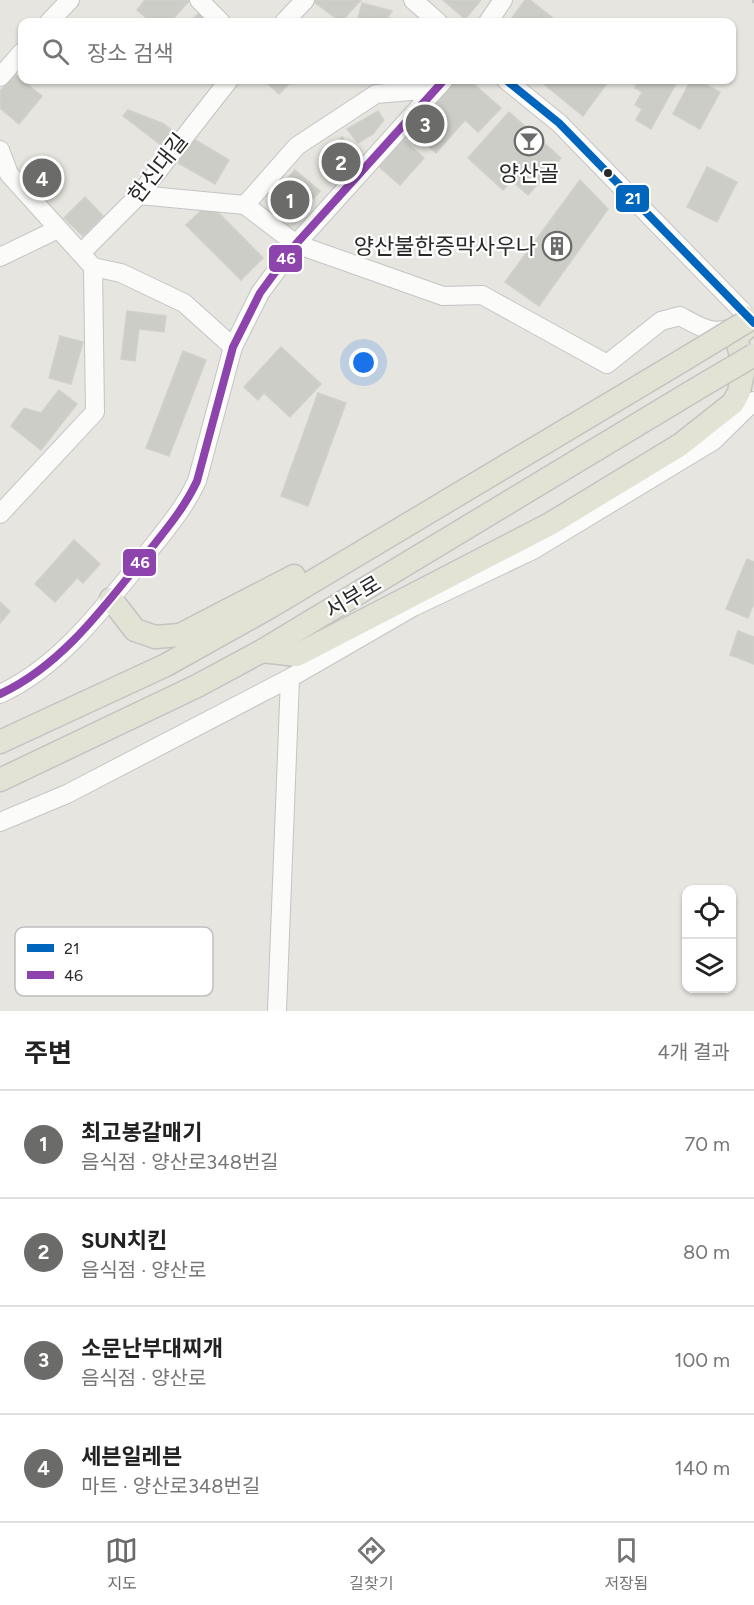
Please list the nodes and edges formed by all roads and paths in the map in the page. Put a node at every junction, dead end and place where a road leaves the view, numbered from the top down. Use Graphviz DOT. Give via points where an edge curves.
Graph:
graph roads {
  1 [pos="70,0"];
  2 [pos="199,0"];
  3 [pos="305,0"];
  4 [pos="413,0"];
  5 [pos="503,0"];
  6 [pos="53,18"];
  7 [pos="217,18"];
  8 [pos="288,18"];
  9 [pos="433,18"];
  10 [pos="491,18"];
  11 [pos="18,56"];
  12 [pos="0,76"];
  13 [pos="225,84"];
  14 [pos="439,84"];
  15 [pos="511,84"];
  16 [pos="0,150"];
  17 [pos="139,195"];
  18 [pos="245,205"];
  19 [pos="58,229"];
  20 [pos="296,244"];
  21 [pos="82,252"];
  22 [pos="0,257"];
  23 [pos="93,267"];
  24 [pos="752,320"];
  25 [pos="233,348"];
  26 [pos="754,355"];
  27 [pos="754,401"];
  28 [pos="447,501"];
  29 [pos="0,514"];
  30 [pos="111,599"];
  31 [pos="262,651"];
  32 [pos="290,678"];
  33 [pos="0,694"];
  34 [pos="0,742"];
  35 [pos="26,768"];
  36 [pos="0,780"];
  37 [pos="0,786"];
  38 [pos="0,822"];
  39 [pos="277,1011"];
  1 -- 6 [label="street"];
  2 -- 7 [label="street"];
  3 -- 8 [label="street"];
  4 -- 9 [label="street"];
  5 -- 10 [label="street"];
  11 -- 12 [label="street"];
  13 -- 17 [label="street, 한신대길"];
  14 -- 18 [label="street" via="376,94 297,146"];
  14 -- 20 [label="street"];
  15 -- 24 [label="street" via="559,123"];
  16 -- 19 [label="street" via="9,174"];
  17 -- 18 [label="street"];
  17 -- 21 [label="street, 한신대길"];
  18 -- 20 [label="street"];
  19 -- 21 [label="street"];
  19 -- 22 [label="street"];
  20 -- 24 [label="street" via="443,296 482,295 607,364 661,321 680,316 710,331 722,332"];
  20 -- 25 [label="street" via="260,293"];
  21 -- 23 [label="street"];
  23 -- 25 [label="street" via="121,273 184,303"];
  23 -- 29 [label="street" via="95,412"];
  24 -- 28 [label="main road, 서부로, bridge"];
  24 -- 31 [label="main road" via="736,338 744,368 734,403 680,444 550,524 297,656"];
  25 -- 30 [label="street" via="188,502"];
  26 -- 31 [label="main road, 서부로, bridge"];
  27 -- 32 [label="street" via="713,441 533,550 413,607"];
  28 -- 30 [label="main road" via="180,635 155,637 135,630"];
  28 -- 34 [label="main road, 서부로" via="166,665"];
  30 -- 33 [label="street" via="67,647"];
  31 -- 35 [label="main road, 서부로"];
  32 -- 38 [label="street" via="67,794"];
  32 -- 39 [label="street"];
  35 -- 36 [label="main road, 서부로"];
  35 -- 37 [label="main road"];
}
